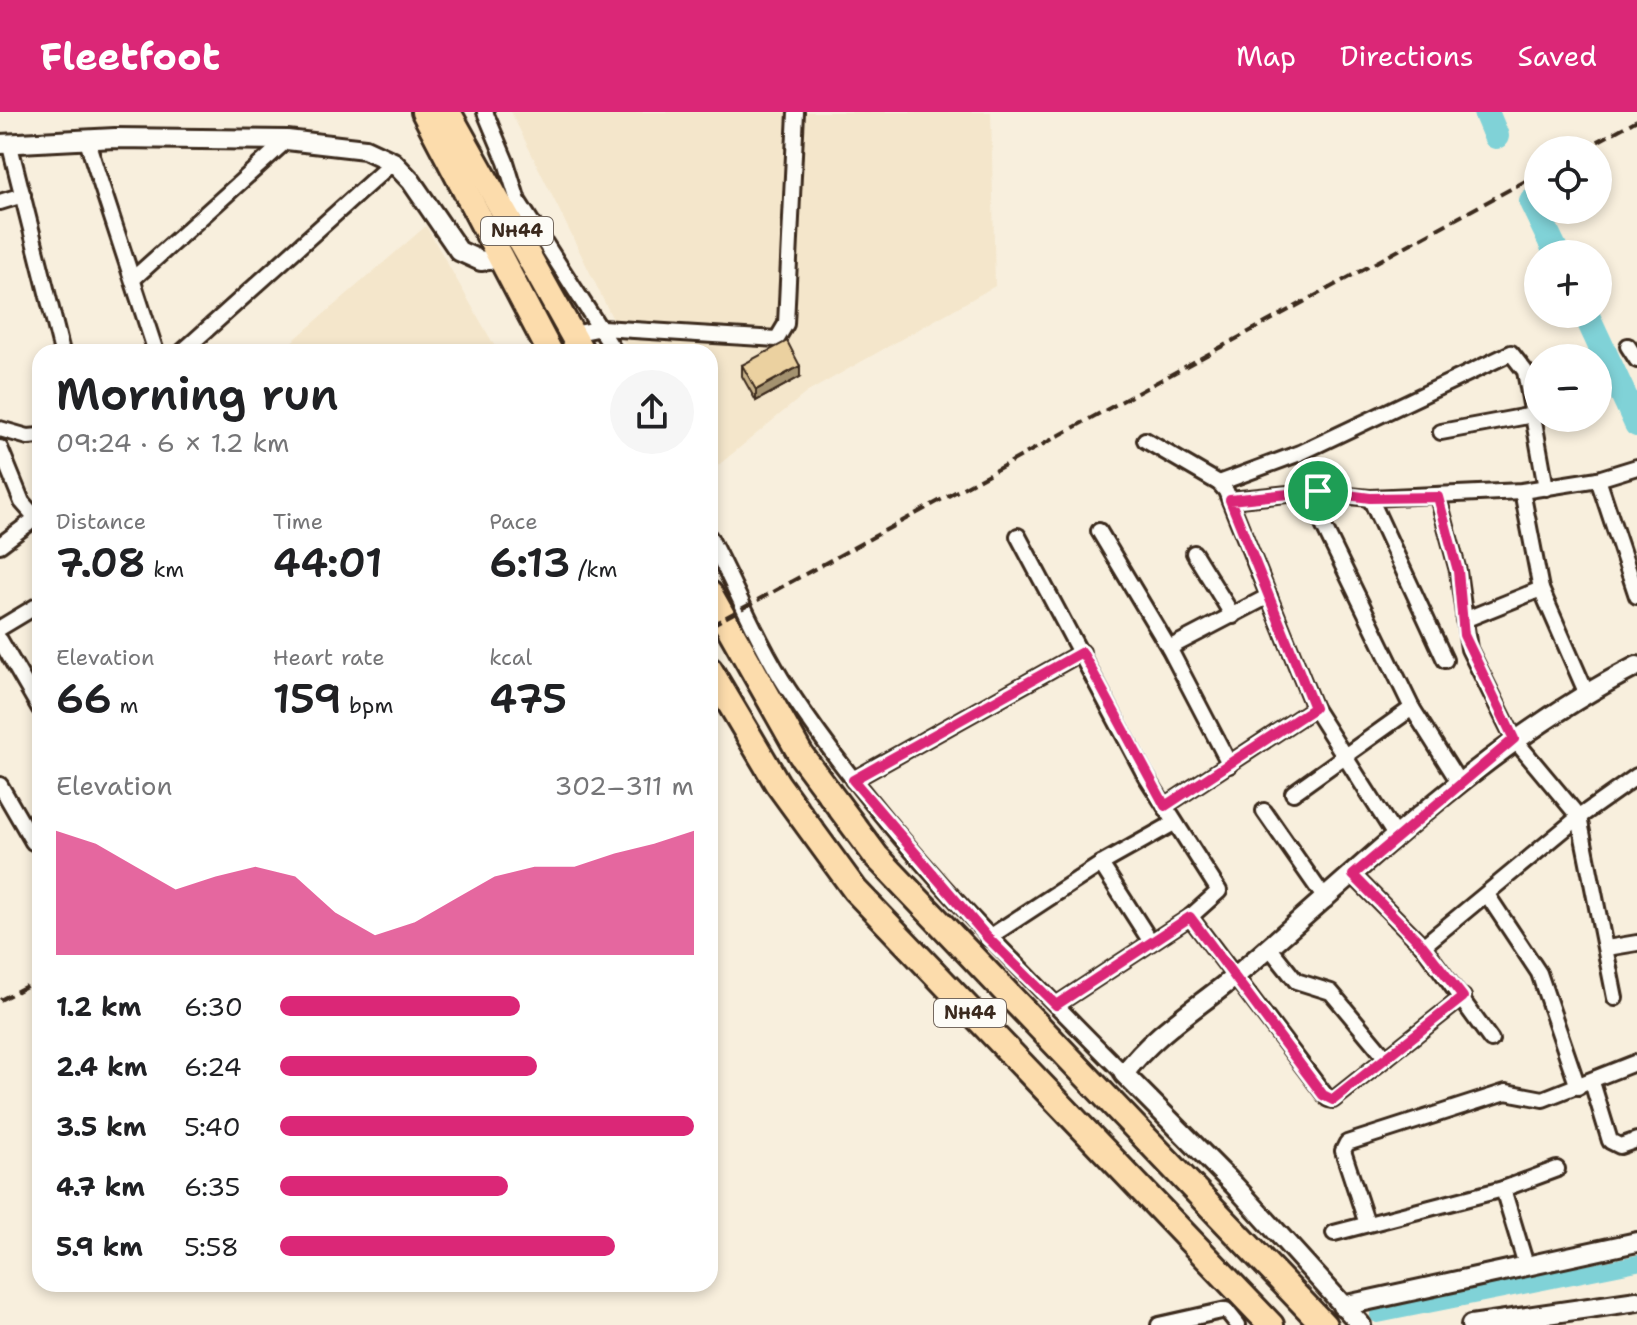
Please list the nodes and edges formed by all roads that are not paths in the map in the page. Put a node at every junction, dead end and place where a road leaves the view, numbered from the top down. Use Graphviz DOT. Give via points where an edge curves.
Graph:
graph roads {
  1 [pos="424,112"];
  2 [pos="448,112"];
  3 [pos="485,112"];
  4 [pos="796,112"];
  5 [pos="287,140"];
  6 [pos="87,141"];
  7 [pos="5,145"];
  8 [pos="393,162"];
  9 [pos="23,195"];
  10 [pos="0,202"];
  11 [pos="502,258"];
  12 [pos="133,279"];
  13 [pos="602,328"];
  14 [pos="577,343"];
  15 [pos="60,344"];
  16 [pos="153,344"];
  17 [pos="191,344"];
  18 [pos="546,344"];
  19 [pos="611,344"];
  20 [pos="1628,346"];
  21 [pos="1637,360"];
  22 [pos="1524,370"];
  23 [pos="1524,417"];
  24 [pos="1,427"];
  25 [pos="1441,432"];
  26 [pos="1536,432"];
  27 [pos="32,437"];
  28 [pos="1145,440"];
  29 [pos="0,448"];
  30 [pos="1637,467"];
  31 [pos="1598,479"];
  32 [pos="1219,483"];
  33 [pos="1546,488"];
  34 [pos="1522,491"];
  35 [pos="1307,492"];
  36 [pos="1438,497"];
  37 [pos="1370,498"];
  38 [pos="1230,500"];
  39 [pos="32,511"];
  40 [pos="32,521"];
  41 [pos="1099,531"];
  42 [pos="1018,536"];
  43 [pos="0,545"];
  44 [pos="1194,553"];
  45 [pos="718,554"];
  46 [pos="1541,589"];
  47 [pos="1269,596"];
  48 [pos="1637,596"];
  49 [pos="718,608"];
  50 [pos="32,609"];
  51 [pos="1233,616"];
  52 [pos="1464,620"];
  53 [pos="0,628"];
  54 [pos="0,640"];
  55 [pos="1169,648"];
  56 [pos="1082,652"];
  57 [pos="1445,660"];
  58 [pos="1637,666"];
  59 [pos="718,683"];
  60 [pos="1586,692"];
  61 [pos="32,695"];
  62 [pos="1314,708"];
  63 [pos="1412,708"];
  64 [pos="1514,739"];
  65 [pos="1343,755"];
  66 [pos="1230,765"];
  67 [pos="1637,776"];
  68 [pos="853,780"];
  69 [pos="1460,784"];
  70 [pos="0,785"];
  71 [pos="1293,793"];
  72 [pos="1165,806"];
  73 [pos="1264,811"];
  74 [pos="1579,817"];
  75 [pos="1174,823"];
  76 [pos="1396,837"];
  77 [pos="32,840"];
  78 [pos="1101,864"];
  79 [pos="1353,875"];
  80 [pos="1488,896"];
  81 [pos="1326,900"];
  82 [pos="1190,917"];
  83 [pos="988,938"];
  84 [pos="1151,942"];
  85 [pos="1637,943"];
  86 [pos="1423,946"];
  87 [pos="1269,947"];
  88 [pos="1607,948"];
  89 [pos="1235,976"];
  90 [pos="1463,997"];
  91 [pos="1615,998"];
  92 [pos="1056,1005"];
  93 [pos="1491,1040"];
  94 [pos="1386,1058"];
  95 [pos="1637,1062"];
  96 [pos="1124,1074"];
  97 [pos="1585,1085"];
  98 [pos="1637,1140"];
  99 [pos="1557,1169"];
  100 [pos="1503,1189"];
  101 [pos="1367,1224"];
  102 [pos="1334,1233"];
  103 [pos="1637,1242"];
  104 [pos="1526,1265"];
  105 [pos="1637,1301"];
  106 [pos="1342,1306"];
  107 [pos="1525,1321"];
  108 [pos="1159,1325"];
  109 [pos="1238,1325"];
  110 [pos="1271,1325"];
  111 [pos="1324,1325"];
  112 [pos="1361,1325"];
  113 [pos="1471,1325"];
  1 -- 11 [label="highway, NH44"];
  2 -- 14 [label="highway, NH44"];
  3 -- 13 [label="street" via="518,201"];
  4 -- 13 [label="street" via="786,324 777,339"];
  5 -- 6 [label="street"];
  5 -- 8 [label="street" via="365,149"];
  5 -- 12 [label="street"];
  6 -- 7 [label="street"];
  6 -- 12 [label="street"];
  7 -- 9 [label="street"];
  8 -- 11 [label="street" via="459,251 481,261"];
  8 -- 17 [label="street"];
  9 -- 10 [label="street"];
  9 -- 15 [label="street"];
  11 -- 18 [label="highway, NH44"];
  12 -- 16 [label="street"];
  13 -- 14 [label="street"];
  13 -- 19 [label="street"];
  20 -- 21 [label="street"];
  22 -- 32 [label="street" via="1511,353 1300,453"];
  23 -- 25 [label="street"];
  24 -- 27 [label="street"];
  26 -- 33 [label="street"];
  28 -- 32 [label="street"];
  29 -- 39 [label="street" via="22,502"];
  30 -- 31 [label="street"];
  31 -- 33 [label="street"];
  31 -- 48 [label="street"];
  32 -- 38 [label="street"];
  33 -- 34 [label="street"];
  34 -- 36 [label="street"];
  34 -- 46 [label="street"];
  35 -- 37 [label="street"];
  35 -- 38 [label="street"];
  35 -- 63 [label="street"];
  36 -- 37 [label="street"];
  36 -- 52 [label="street" via="1458,571"];
  37 -- 57 [label="street"];
  38 -- 47 [label="street"];
  40 -- 43 [label="street"];
  41 -- 55 [label="street"];
  42 -- 56 [label="street"];
  44 -- 51 [label="street"];
  45 -- 68 [label="street" via="786,687"];
  46 -- 52 [label="street"];
  46 -- 60 [label="street"];
  47 -- 51 [label="street"];
  47 -- 62 [label="street"];
  49 -- 111 [label="highway, NH44" via="801,755 876,856"];
  50 -- 53 [label="street"];
  51 -- 55 [label="street"];
  52 -- 64 [label="street" via="1469,649"];
  54 -- 61 [label="street"];
  55 -- 66 [label="street"];
  56 -- 68 [label="street"];
  56 -- 72 [label="street"];
  58 -- 60 [label="street"];
  59 -- 110 [label="highway, NH44" via="777,783 855,890"];
  60 -- 64 [label="street"];
  62 -- 65 [label="street"];
  62 -- 66 [label="street"];
  63 -- 65 [label="street"];
  63 -- 69 [label="street"];
  64 -- 69 [label="street"];
  64 -- 74 [label="street"];
  65 -- 71 [label="street"];
  65 -- 76 [label="street"];
  66 -- 72 [label="street"];
  67 -- 74 [label="street"];
  68 -- 83 [label="street"];
  69 -- 76 [label="street"];
  70 -- 77 [label="street"];
  72 -- 75 [label="street"];
  73 -- 81 [label="street"];
  74 -- 80 [label="street"];
  74 -- 88 [label="street"];
  75 -- 78 [label="street"];
  75 -- 82 [label="street" via="1219,891"];
  76 -- 79 [label="street"];
  78 -- 83 [label="street"];
  78 -- 84 [label="street"];
  79 -- 81 [label="street"];
  79 -- 86 [label="street"];
  80 -- 86 [label="street"];
  80 -- 97 [label="street" via="1539,973"];
  81 -- 87 [label="street"];
  82 -- 84 [label="street"];
  82 -- 89 [label="street"];
  83 -- 92 [label="street"];
  84 -- 92 [label="street"];
  85 -- 88 [label="street"];
  86 -- 90 [label="street"];
  87 -- 89 [label="street"];
  87 -- 94 [label="street" via="1296,981 1336,996"];
  88 -- 91 [label="street"];
  89 -- 94 [label="street" via="1328,1099"];
  89 -- 96 [label="street" via="1172,1024"];
  90 -- 93 [label="street"];
  90 -- 94 [label="street"];
  92 -- 96 [label="street"];
  95 -- 97 [label="street"];
  96 -- 106 [label="street" via="1235,1186"];
  97 -- 98 [label="street" via="1610,1141 1620,1146"];
  97 -- 101 [label="street" via="1543,1099 1506,1092 1347,1143 1343,1151"];
  99 -- 100 [label="street"];
  100 -- 101 [label="street"];
  100 -- 104 [label="street"];
  101 -- 102 [label="street"];
  103 -- 104 [label="street"];
  104 -- 106 [label="street"];
  105 -- 107 [label="street"];
  106 -- 112 [label="street"];
  107 -- 113 [label="street"];
  108 -- 109 [label="street" via="1226,1310"];
}
